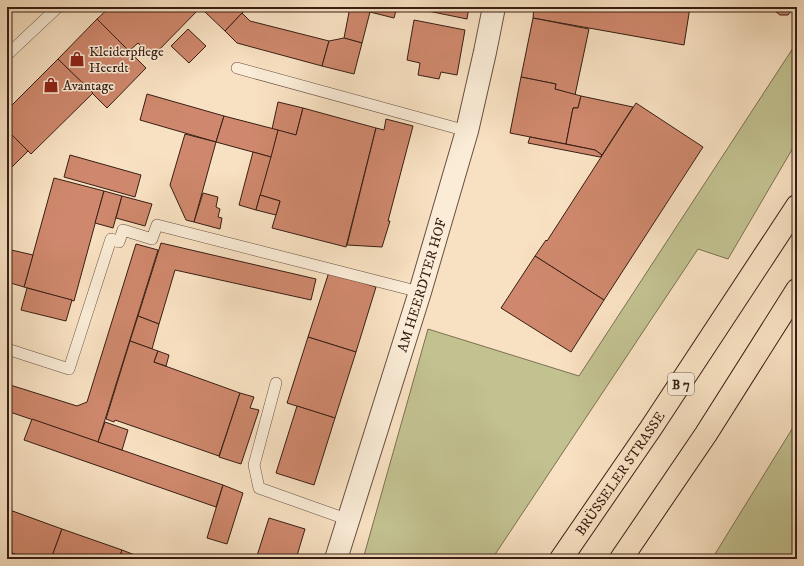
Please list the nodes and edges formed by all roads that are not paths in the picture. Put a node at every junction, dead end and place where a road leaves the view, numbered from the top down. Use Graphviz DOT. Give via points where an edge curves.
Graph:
graph roads {
  1 [pos="58,7"];
  2 [pos="494,7"];
  3 [pos="7,55"];
  4 [pos="237,68"];
  5 [pos="467,131"];
  6 [pos="797,206"];
  7 [pos="797,290"];
  8 [pos="420,292"];
  9 [pos="7,349"];
  10 [pos="276,382"];
  11 [pos="349,520"];
  12 [pos="336,559"];
  13 [pos="561,559"];
  14 [pos="621,559"];
  1 -- 3 [label="lane"];
  2 -- 5 [label="street, AM HEERDTER HOF"];
  4 -- 5 [label="lane"];
  5 -- 8 [label="street, AM HEERDTER HOF"];
  6 -- 13 [label="highway, BRÜSSELER STRASSE / B 7" via="651,428"];
  7 -- 14 [label="highway" via="706,434"];
  8 -- 9 [label="lane" via="157,225 152,239 123,230 119,242 111,240 69,369"];
  8 -- 11 [label="street, AM HEERDTER HOF"];
  10 -- 11 [label="lane" via="254,465 259,488"];
  11 -- 12 [label="street, AM HEERDTER HOF"];
}
